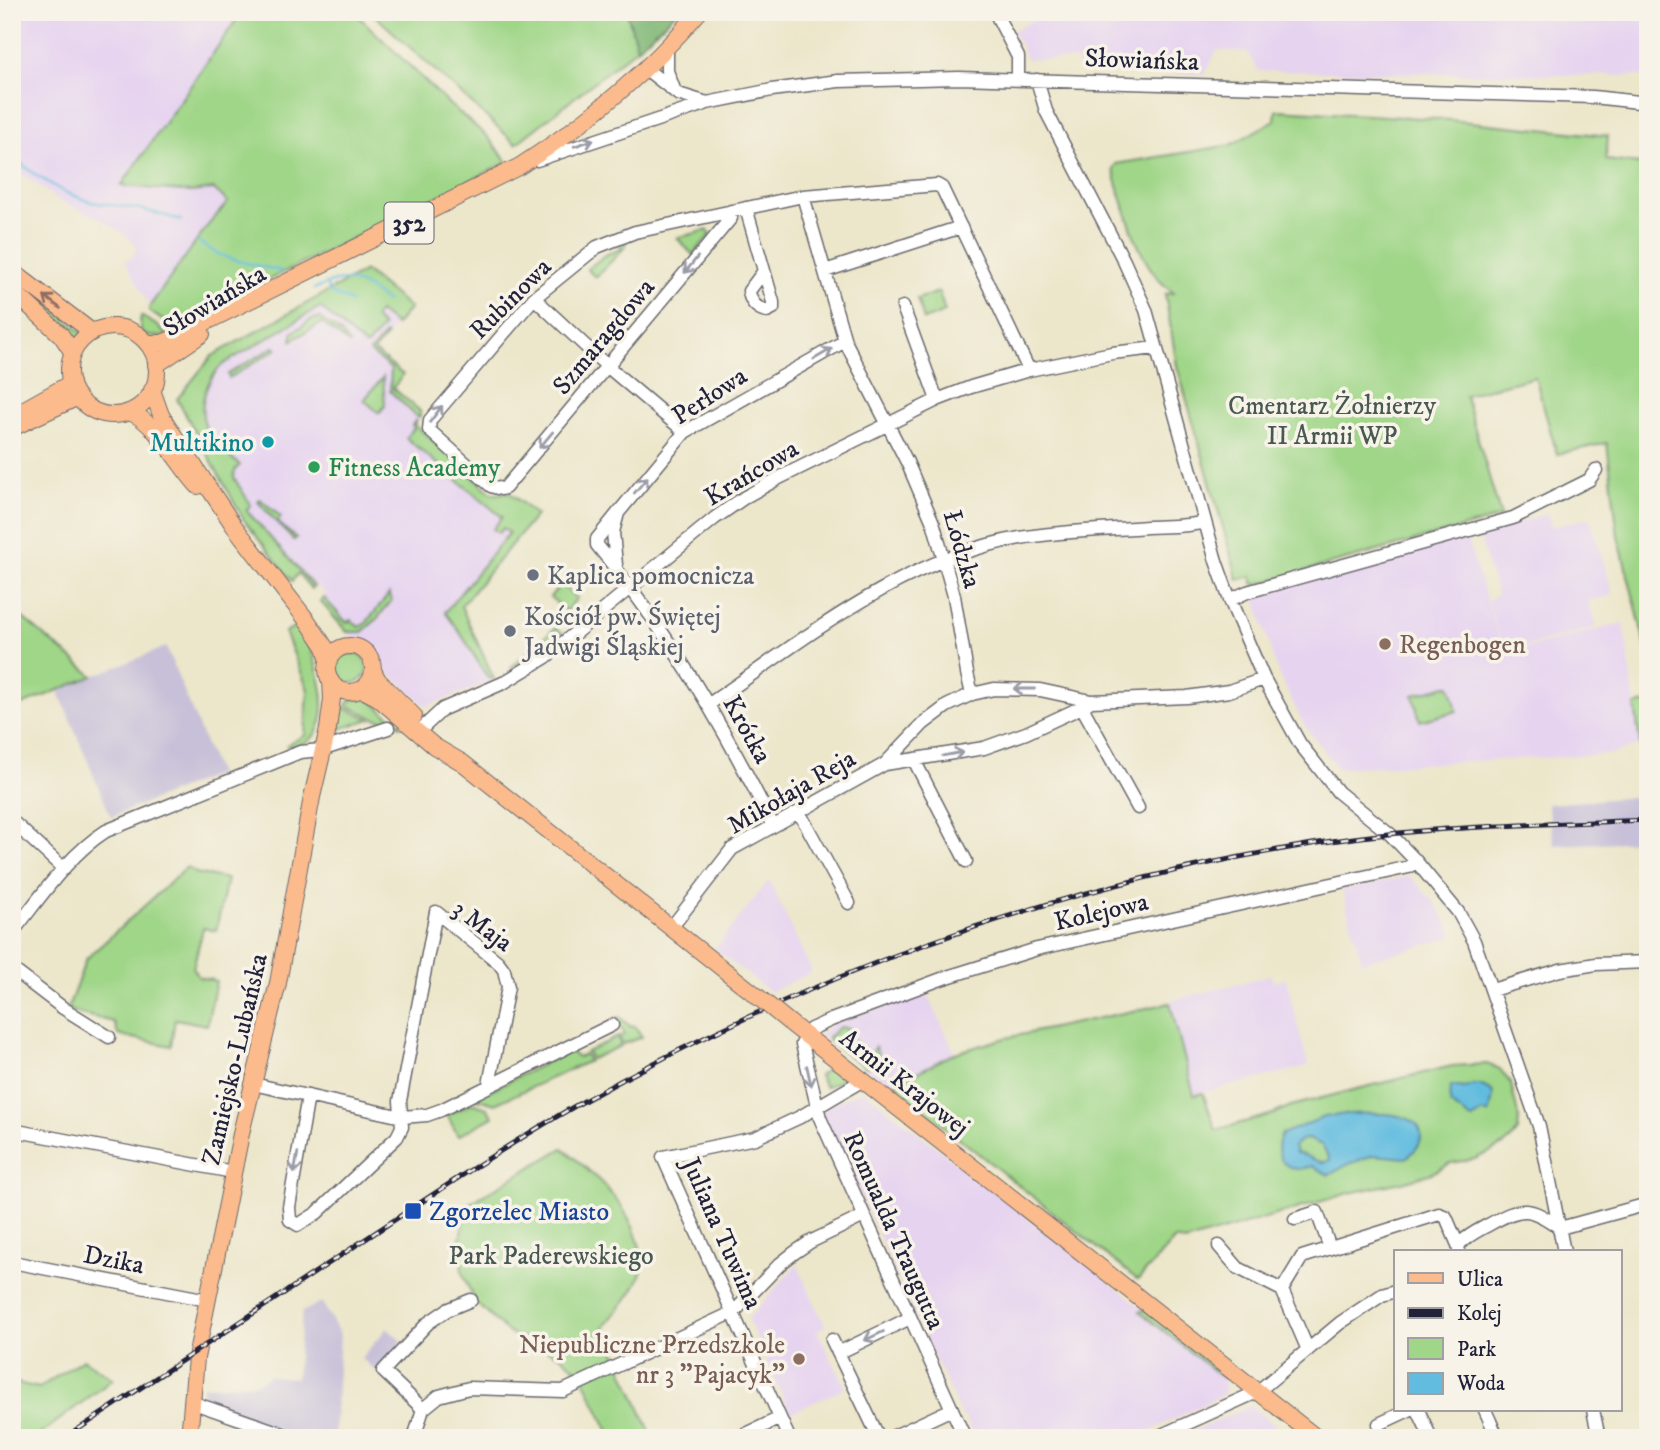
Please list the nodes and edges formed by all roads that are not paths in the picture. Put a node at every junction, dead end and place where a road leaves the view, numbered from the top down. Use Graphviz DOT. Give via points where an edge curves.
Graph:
graph roads {
  1 [pos="699,12"];
  2 [pos="995,12"];
  3 [pos="667,48"];
  4 [pos="646,69"];
  5 [pos="1018,80"];
  6 [pos="1037,80"];
  7 [pos="675,92"];
  8 [pos="707,103"];
  9 [pos="1648,103"];
  10 [pos="520,166"];
  11 [pos="803,196"];
  12 [pos="746,208"];
  13 [pos="731,211"];
  14 [pos="961,227"];
  15 [pos="12,271"];
  16 [pos="764,271"];
  17 [pos="825,271"];
  18 [pos="298,278"];
  19 [pos="12,290"];
  20 [pos="534,298"];
  21 [pos="903,307"];
  22 [pos="92,332"];
  23 [pos="845,341"];
  24 [pos="147,343"];
  25 [pos="1156,348"];
  26 [pos="73,353"];
  27 [pos="156,365"];
  28 [pos="608,367"];
  29 [pos="1029,370"];
  30 [pos="75,390"];
  31 [pos="152,390"];
  32 [pos="937,400"];
  33 [pos="129,412"];
  34 [pos="12,416"];
  35 [pos="888,424"];
  36 [pos="12,428"];
  37 [pos="685,432"];
  38 [pos="1596,470"];
  39 [pos="505,488"];
  40 [pos="1205,522"];
  41 [pos="234,526"];
  42 [pos="944,560"];
  43 [pos="630,589"];
  44 [pos="1230,600"];
  45 [pos="309,623"];
  46 [pos="344,647"];
  47 [pos="329,661"];
  48 [pos="373,670"];
  49 [pos="1264,679"];
  50 [pos="331,681"];
  51 [pos="357,690"];
  52 [pos="972,694"];
  53 [pos="709,704"];
  54 [pos="1086,704"];
  55 [pos="388,728"];
  56 [pos="328,729"];
  57 [pos="421,729"];
  58 [pos="912,735"];
  59 [pos="321,750"];
  60 [pos="920,759"];
  61 [pos="885,764"];
  62 [pos="1138,807"];
  63 [pos="799,812"];
  64 [pos="12,821"];
  65 [pos="773,826"];
  66 [pos="1415,860"];
  67 [pos="966,862"];
  68 [pos="64,869"];
  69 [pos="849,903"];
  70 [pos="671,928"];
  71 [pos="12,933"];
  72 [pos="1648,962"];
  73 [pos="12,969"];
  74 [pos="1492,990"];
  75 [pos="612,1025"];
  76 [pos="806,1036"];
  77 [pos="109,1037"];
  78 [pos="863,1080"];
  79 [pos="253,1084"];
  80 [pos="489,1085"];
  81 [pos="308,1096"];
  82 [pos="816,1108"];
  83 [pos="402,1117"];
  84 [pos="12,1130"];
  85 [pos="233,1172"];
  86 [pos="1648,1204"];
  87 [pos="864,1216"];
  88 [pos="1295,1219"];
  89 [pos="1560,1228"];
  90 [pos="1219,1246"];
  91 [pos="1330,1248"];
  92 [pos="1459,1249"];
  93 [pos="1564,1250"];
  94 [pos="12,1262"];
  95 [pos="1283,1290"];
  96 [pos="1394,1292"];
  97 [pos="208,1300"];
  98 [pos="471,1300"];
  99 [pos="734,1312"];
  100 [pos="911,1318"];
  101 [pos="832,1340"];
  102 [pos="1308,1350"];
  103 [pos="838,1353"];
  104 [pos="1257,1392"];
  105 [pos="191,1402"];
  106 [pos="424,1409"];
  107 [pos="952,1409"];
  108 [pos="1405,1412"];
  109 [pos="1419,1412"];
  110 [pos="1486,1412"];
  111 [pos="1594,1412"];
  112 [pos="780,1418"];
  113 [pos="1379,1424"];
  114 [pos="189,1438"];
  115 [pos="295,1438"];
  116 [pos="414,1438"];
  117 [pos="738,1438"];
  118 [pos="789,1438"];
  119 [pos="879,1438"];
  120 [pos="890,1438"];
  121 [pos="965,1438"];
  122 [pos="1155,1438"];
  123 [pos="1317,1438"];
  124 [pos="1431,1438"];
  125 [pos="1495,1438"];
  126 [pos="1599,1438"];
  1 -- 3 [label="main road, 352"];
  2 -- 5 [label="street" via="1018,57"];
  3 -- 4 [label="main road, 352"];
  3 -- 7 [label="street" via="667,71"];
  4 -- 7 [label="street"];
  4 -- 10 [label="main road, 352" via="585,121"];
  5 -- 6 [label="street, Słowiańska"];
  5 -- 8 [label="street, Słowiańska" via="850,80"];
  6 -- 9 [label="street, Słowiańska" via="1593,97"];
  6 -- 25 [label="street" via="1051,122 1136,285"];
  7 -- 8 [label="street"];
  10 -- 8 [label="street, Słowiańska, one-way"];
  10 -- 18 [label="main road, Słowiańska / 352"];
  11 -- 12 [label="street, Rubinowa"];
  11 -- 14 [label="street, Rubinowa" via="937,185"];
  11 -- 17 [label="street, Łódzka"];
  12 -- 13 [label="street, Rubinowa"];
  12 -- 16 [label="street"];
  13 -- 20 [label="street, Rubinowa" via="607,242"];
  13 -- 28 [label="street, Szmaragdowa, one-way" via="731,218"];
  14 -- 17 [label="street"];
  14 -- 29 [label="street"];
  22 -- 15 [label="main road, one-way"];
  17 -- 23 [label="street, Łódzka"];
  18 -- 24 [label="main road, Słowiańska / 352" via="172,339"];
  18 -- 27 [label="main road, Słowiańska / 352"];
  19 -- 26 [label="main road" via="61,335"];
  20 -- 28 [label="street"];
  39 -- 20 [label="street, Rubinowa, one-way" via="491,486 429,430 428,424"];
  21 -- 32 [label="street"];
  22 -- 24 [label="main road" via="120,328"];
  22 -- 26 [label="main road"];
  23 -- 35 [label="street, Łódzka"];
  37 -- 23 [label="street, Perłowa, one-way"];
  24 -- 27 [label="main road"];
  25 -- 29 [label="street, Krańcowa"];
  25 -- 40 [label="street"];
  26 -- 30 [label="main road" via="70,368"];
  27 -- 31 [label="main road"];
  28 -- 37 [label="street"];
  28 -- 39 [label="street, Szmaragdowa, one-way"];
  29 -- 32 [label="street, Krańcowa"];
  30 -- 33 [label="main road" via="97,412"];
  30 -- 34 [label="main road"];
  30 -- 36 [label="main road"];
  31 -- 33 [label="main road"];
  31 -- 41 [label="main road" via="161,415"];
  32 -- 35 [label="street, Krańcowa"];
  33 -- 41 [label="main road" via="155,432"];
  35 -- 42 [label="street, Łódzka" via="923,496"];
  35 -- 43 [label="street, Krańcowa" via="746,497"];
  43 -- 37 [label="street, Perłowa, one-way" via="597,539"];
  38 -- 44 [label="street" via="1589,480 1514,518"];
  40 -- 42 [label="street" via="1045,534"];
  40 -- 44 [label="street"];
  41 -- 45 [label="main road"];
  42 -- 52 [label="street, Łódzka"];
  42 -- 53 [label="street" via="849,609"];
  43 -- 53 [label="street, Krótka"];
  43 -- 57 [label="street, Krańcowa" via="525,671 443,709"];
  44 -- 49 [label="street"];
  45 -- 46 [label="main road"];
  45 -- 47 [label="main road"];
  46 -- 47 [label="main road"];
  46 -- 48 [label="main road" via="366,652"];
  47 -- 50 [label="main road"];
  48 -- 51 [label="main road"];
  48 -- 57 [label="main road, Armii Krajowej"];
  49 -- 54 [label="street, Mikołaja Reja" via="1197,696"];
  49 -- 66 [label="street" via="1300,744 1326,778"];
  50 -- 51 [label="main road" via="340,689"];
  50 -- 56 [label="main road, Zamiejsko-Lubańska"];
  51 -- 56 [label="main road, Zamiejsko-Lubańska"];
  51 -- 57 [label="main road, Armii Krajowej" via="378,698"];
  54 -- 52 [label="street, Mikołaja Reja, one-way" via="1040,690 993,689"];
  52 -- 58 [label="street, Mikołaja Reja" via="947,706"];
  53 -- 65 [label="street, Krótka"];
  60 -- 54 [label="street, Mikołaja Reja, one-way" via="984,748"];
  54 -- 62 [label="street"];
  55 -- 59 [label="street"];
  56 -- 59 [label="main road, Zamiejsko-Lubańska"];
  57 -- 70 [label="main road, Armii Krajowej"];
  58 -- 60 [label="street"];
  58 -- 61 [label="street, Mikołaja Reja"];
  59 -- 68 [label="street" via="300,752 113,827"];
  59 -- 79 [label="main road, Zamiejsko-Lubańska" via="278,983"];
  60 -- 61 [label="street, Mikołaja Reja"];
  60 -- 67 [label="street"];
  61 -- 63 [label="street, Mikołaja Reja"];
  63 -- 65 [label="street, Mikołaja Reja"];
  63 -- 69 [label="street"];
  64 -- 68 [label="street"];
  65 -- 70 [label="street, Mikołaja Reja" via="732,849"];
  66 -- 74 [label="street" via="1458,912"];
  66 -- 76 [label="street, Kolejowa" via="1409,867 1037,949 886,998 817,1025"];
  68 -- 71 [label="street"];
  70 -- 76 [label="main road, Armii Krajowej, bridge"];
  72 -- 74 [label="street" via="1560,970"];
  73 -- 77 [label="street"];
  74 -- 89 [label="street" via="1539,1126"];
  75 -- 80 [label="street"];
  76 -- 78 [label="main road, Armii Krajowej"];
  76 -- 82 [label="street, Romualda Traugutta, one-way" via="803,1044"];
  78 -- 82 [label="street"];
  78 -- 104 [label="main road, Armii Krajowej"];
  79 -- 81 [label="street"];
  79 -- 85 [label="main road, Zamiejsko-Lubańska"];
  80 -- 83 [label="street" via="427,1115"];
  80 -- 83 [label="street, 3 Maja" via="507,978 498,962 436,912 400,1101"];
  81 -- 83 [label="street"];
  81 -- 83 [label="street, one-way" via="289,1207 290,1220 298,1225 317,1213 397,1137"];
  82 -- 87 [label="street, Romualda Traugutta"];
  82 -- 99 [label="street, Juliana Tuwima" via="755,1138 663,1157"];
  84 -- 85 [label="street"];
  85 -- 97 [label="main road, Zamiejsko-Lubańska"];
  86 -- 89 [label="street"];
  87 -- 99 [label="street" via="794,1253"];
  87 -- 100 [label="street, Romualda Traugutta"];
  88 -- 91 [label="street" via="1317,1212"];
  89 -- 92 [label="street" via="1546,1217 1514,1211 1466,1237"];
  89 -- 93 [label="street"];
  90 -- 95 [label="street" via="1238,1268"];
  91 -- 92 [label="street" via="1438,1214 1446,1217"];
  91 -- 95 [label="street" via="1302,1256"];
  94 -- 97 [label="street, Dzika"];
  95 -- 102 [label="street"];
  96 -- 102 [label="street" via="1351,1316"];
  97 -- 105 [label="main road, Zamiejsko-Lubańska"];
  98 -- 106 [label="street" via="428,1323 383,1371"];
  99 -- 106 [label="street" via="563,1391 459,1390 439,1396"];
  99 -- 112 [label="street, Juliana Tuwima"];
  100 -- 103 [label="street, one-way"];
  100 -- 107 [label="street, Romualda Traugutta"];
  101 -- 103 [label="street"];
  102 -- 104 [label="street"];
  103 -- 119 [label="street"];
  104 -- 122 [label="street"];
  104 -- 123 [label="main road, Armii Krajowej"];
  105 -- 114 [label="main road, Zamiejsko-Lubańska"];
  105 -- 115 [label="street"];
  106 -- 116 [label="street"];
  107 -- 120 [label="street"];
  107 -- 121 [label="street, Romualda Traugutta"];
  108 -- 113 [label="street"];
  109 -- 124 [label="street"];
  110 -- 125 [label="street"];
  111 -- 126 [label="street"];
  112 -- 117 [label="street"];
  112 -- 118 [label="street, Juliana Tuwima"];
}
